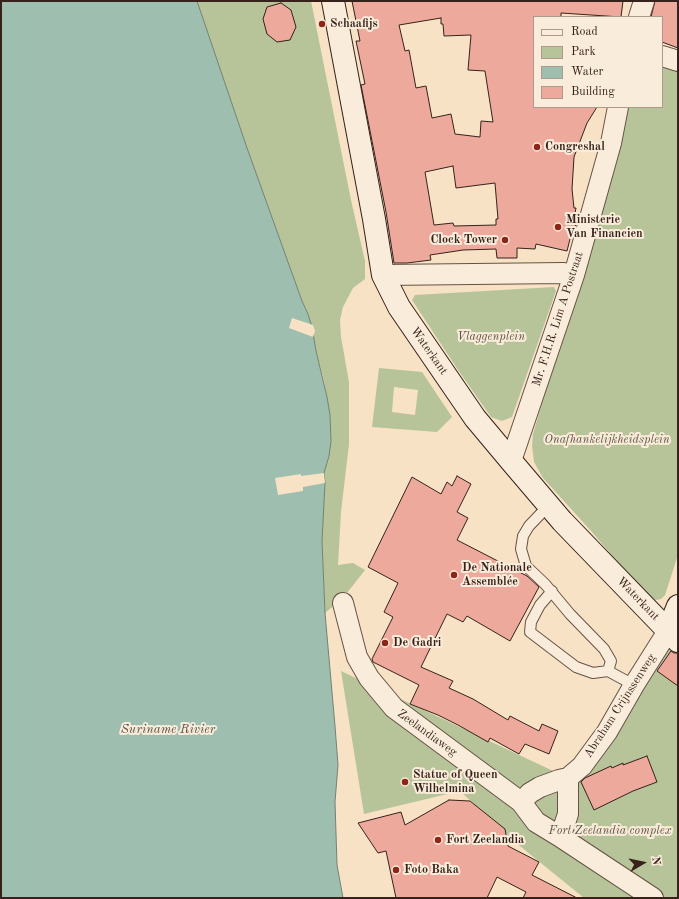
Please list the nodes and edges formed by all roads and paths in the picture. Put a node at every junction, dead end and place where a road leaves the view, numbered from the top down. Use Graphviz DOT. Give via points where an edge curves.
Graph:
graph roads {
  1 [pos="333,1"];
  2 [pos="644,1"];
  3 [pos="639,16"];
  4 [pos="663,56"];
  5 [pos="678,61"];
  6 [pos="618,108"];
  7 [pos="383,275"];
  8 [pos="574,275"];
  9 [pos="511,461"];
  10 [pos="549,505"];
  11 [pos="552,591"];
  12 [pos="343,603"];
  13 [pos="678,606"];
  14 [pos="673,636"];
  15 [pos="608,671"];
  16 [pos="634,685"];
  17 [pos="568,778"];
  18 [pos="522,802"];
  19 [pos="559,836"];
  20 [pos="653,898"];
  1 -- 7 [label="main road, Waterkant"];
  2 -- 3 [label="street"];
  4 -- 5 [label="street"];
  6 -- 8 [label="street, Mr. F.H.R. Lim A Postraat"];
  7 -- 8 [label="street"];
  7 -- 9 [label="main road, Waterkant" via="399,307 475,418"];
  8 -- 9 [label="street, Mr. F.H.R. Lim A Postraat"];
  9 -- 10 [label="main road, Waterkant"];
  10 -- 11 [label="lane" via="529,526 523,536 521,549 526,566"];
  10 -- 14 [label="main road, Waterkant"];
  11 -- 15 [label="lane" via="604,649 611,661"];
  11 -- 15 [label="lane" via="540,605 531,622 530,632 576,667 593,673"];
  12 -- 18 [label="street, Zeelandiaweg" via="357,657 369,678 394,708"];
  13 -- 14 [label="main road"];
  14 -- 16 [label="street, Abraham Crijnssenweg"];
  15 -- 16 [label="lane"];
  16 -- 17 [label="street, Abraham Crijnssenweg" via="582,766"];
  17 -- 18 [label="street, Abraham Crijnssenweg" via="540,787"];
  17 -- 19 [label="street" via="568,814"];
  18 -- 19 [label="street, Zeelandiaweg" via="536,822"];
  19 -- 20 [label="street, Zeelandiaweg"];
}
